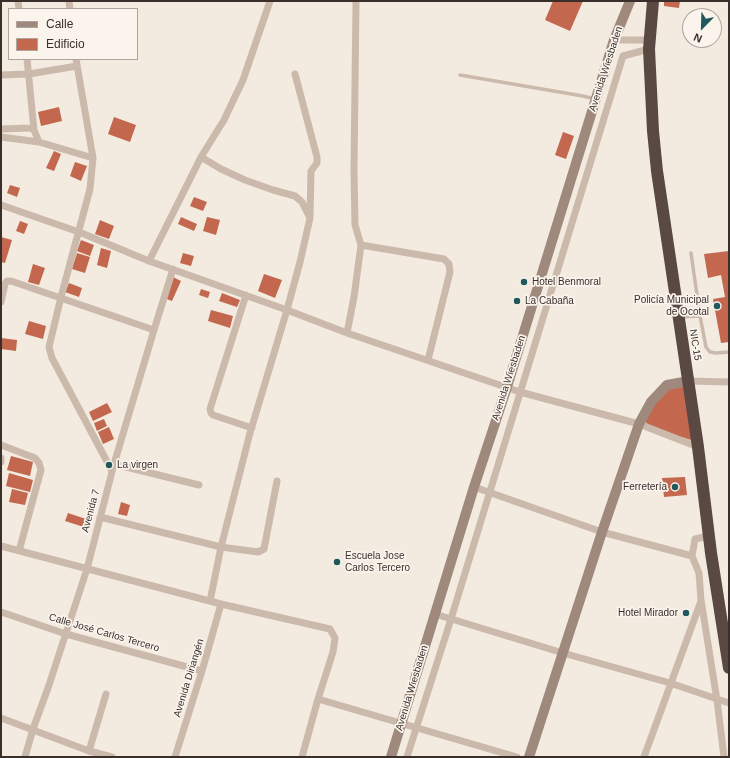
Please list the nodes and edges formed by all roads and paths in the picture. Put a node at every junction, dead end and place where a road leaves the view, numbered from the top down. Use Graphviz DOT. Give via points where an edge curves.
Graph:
graph roads {
  1 [pos="270,1"];
  2 [pos="356,1"];
  3 [pos="630,1"];
  4 [pos="653,1"];
  5 [pos="614,40"];
  6 [pos="649,44"];
  7 [pos="623,56"];
  8 [pos="608,58"];
  9 [pos="27,60"];
  10 [pos="77,63"];
  11 [pos="29,74"];
  12 [pos="295,74"];
  13 [pos="1,75"];
  14 [pos="460,75"];
  15 [pos="596,100"];
  16 [pos="1,129"];
  17 [pos="34,130"];
  18 [pos="1,137"];
  19 [pos="39,142"];
  20 [pos="202,157"];
  21 [pos="93,158"];
  22 [pos="1,205"];
  23 [pos="310,218"];
  24 [pos="79,232"];
  25 [pos="361,245"];
  26 [pos="691,253"];
  27 [pos="150,261"];
  28 [pos="173,269"];
  29 [pos="246,295"];
  30 [pos="60,297"];
  31 [pos="1,302"];
  32 [pos="288,310"];
  33 [pos="700,316"];
  34 [pos="679,317"];
  35 [pos="154,330"];
  36 [pos="704,332"];
  37 [pos="347,333"];
  38 [pos="682,334"];
  39 [pos="729,352"];
  40 [pos="428,360"];
  41 [pos="689,381"];
  42 [pos="729,382"];
  43 [pos="507,387"];
  44 [pos="520,392"];
  45 [pos="639,424"];
  46 [pos="252,428"];
  47 [pos="1,445"];
  48 [pos="698,447"];
  49 [pos="1,458"];
  50 [pos="1,462"];
  51 [pos="114,464"];
  52 [pos="112,471"];
  53 [pos="277,481"];
  54 [pos="199,485"];
  55 [pos="474,487"];
  56 [pos="489,492"];
  57 [pos="100,517"];
  58 [pos="602,532"];
  59 [pos="709,536"];
  60 [pos="1,546"];
  61 [pos="221,547"];
  62 [pos="19,551"];
  63 [pos="692,556"];
  64 [pos="86,569"];
  65 [pos="701,600"];
  66 [pos="210,602"];
  67 [pos="221,604"];
  68 [pos="1,612"];
  69 [pos="435,614"];
  70 [pos="451,619"];
  71 [pos="66,634"];
  72 [pos="563,653"];
  73 [pos="728,653"];
  74 [pos="729,668"];
  75 [pos="202,671"];
  76 [pos="670,683"];
  77 [pos="106,694"];
  78 [pos="318,698"];
  79 [pos="717,700"];
  80 [pos="729,703"];
  81 [pos="1,718"];
  82 [pos="401,723"];
  83 [pos="416,727"];
  84 [pos="33,729"];
  85 [pos="90,751"];
  86 [pos="25,757"];
  87 [pos="112,757"];
  88 [pos="175,757"];
  89 [pos="302,757"];
  90 [pos="391,757"];
  91 [pos="407,757"];
  92 [pos="517,757"];
  93 [pos="528,757"];
  94 [pos="644,757"];
  95 [pos="724,757"];
  1 -- 20 [label="street" via="243,80 224,120"];
  2 -- 25 [label="street" via="355,225"];
  3 -- 5 [label="street, Avenida Wiesbaden"];
  4 -- 6 [label="highway, NIC-15 / NIC-15"];
  5 -- 6 [label="street"];
  5 -- 8 [label="street, Avenida Wiesbaden"];
  6 -- 7 [label="street, Avenida Wiesbaden"];
  6 -- 34 [label="highway, NIC-15 / NIC-15" via="657,171"];
  7 -- 8 [label="street"];
  7 -- 44 [label="street, Avenida Wiesbaden"];
  8 -- 15 [label="street, Avenida Wiesbaden"];
  9 -- 11 [label="street"];
  10 -- 11 [label="street"];
  10 -- 21 [label="street"];
  11 -- 13 [label="street"];
  11 -- 17 [label="street"];
  12 -- 23 [label="street" via="317,157 317,163 311,172"];
  14 -- 15 [label="lane"];
  15 -- 43 [label="street, Avenida Wiesbaden"];
  16 -- 17 [label="street"];
  17 -- 19 [label="street"];
  18 -- 19 [label="street"];
  19 -- 21 [label="street"];
  20 -- 23 [label="street" via="245,180 295,196 302,202"];
  20 -- 27 [label="street"];
  21 -- 24 [label="street" via="90,189"];
  22 -- 24 [label="street"];
  23 -- 32 [label="street"];
  24 -- 27 [label="street"];
  24 -- 30 [label="street"];
  25 -- 37 [label="street"];
  25 -- 40 [label="street" via="444,259 450,264"];
  26 -- 33 [label="lane"];
  27 -- 28 [label="street"];
  28 -- 29 [label="street"];
  28 -- 35 [label="street, Avenida 7"];
  29 -- 32 [label="street"];
  29 -- 46 [label="street" via="210,409 213,415"];
  30 -- 31 [label="street" via="7,281"];
  30 -- 35 [label="street"];
  30 -- 52 [label="street" via="49,348"];
  32 -- 37 [label="street"];
  32 -- 46 [label="street"];
  33 -- 34 [label="lane"];
  33 -- 36 [label="lane"];
  34 -- 38 [label="highway, NIC-15 / NIC-15"];
  35 -- 51 [label="street, Avenida 7"];
  36 -- 38 [label="path"];
  36 -- 39 [label="lane" via="706,347 710,352"];
  37 -- 40 [label="street"];
  38 -- 41 [label="highway, NIC-15 / NIC-15"];
  40 -- 43 [label="street"];
  41 -- 42 [label="street"];
  41 -- 45 [label="street" via="667,385 651,402"];
  41 -- 48 [label="highway, NIC-15 / NIC-15"];
  43 -- 44 [label="street"];
  43 -- 55 [label="street, Avenida Wiesbaden"];
  44 -- 45 [label="street"];
  44 -- 56 [label="street, Avenida Wiesbaden"];
  45 -- 48 [label="street"];
  45 -- 58 [label="street"];
  46 -- 61 [label="street"];
  47 -- 62 [label="street" via="35,458 41,470"];
  48 -- 59 [label="highway, NIC-15 / NIC-15"];
  49 -- 50 [label="street"];
  51 -- 52 [label="street, Avenida 7"];
  51 -- 54 [label="street"];
  52 -- 57 [label="street, Avenida 7"];
  53 -- 61 [label="street" via="264,550 258,552"];
  55 -- 56 [label="street"];
  55 -- 69 [label="street, Avenida Wiesbaden"];
  56 -- 58 [label="street"];
  56 -- 70 [label="street, Avenida Wiesbaden"];
  57 -- 61 [label="street"];
  57 -- 64 [label="street, Avenida 7"];
  58 -- 63 [label="street"];
  58 -- 72 [label="street"];
  59 -- 63 [label="street" via="695,539"];
  59 -- 73 [label="highway, NIC-15 / NIC-15"];
  60 -- 62 [label="street"];
  61 -- 66 [label="street"];
  62 -- 64 [label="street"];
  63 -- 65 [label="street" via="698,573"];
  64 -- 66 [label="street"];
  64 -- 71 [label="street, Avenida 7"];
  65 -- 76 [label="street"];
  65 -- 79 [label="street"];
  66 -- 67 [label="street"];
  67 -- 75 [label="street, Avenida Diriangén"];
  67 -- 78 [label="street" via="330,629 335,638 334,645"];
  68 -- 71 [label="street, Calle José Carlos Tercero"];
  69 -- 70 [label="street"];
  69 -- 82 [label="street, Avenida Wiesbaden"];
  70 -- 72 [label="street"];
  70 -- 83 [label="street, Avenida Wiesbaden"];
  71 -- 75 [label="street, Calle José Carlos Tercero"];
  71 -- 84 [label="street, Avenida 7"];
  72 -- 76 [label="street"];
  72 -- 93 [label="street"];
  73 -- 74 [label="highway, NIC-15 / NIC-15"];
  75 -- 88 [label="street, Avenida Diriangén"];
  76 -- 79 [label="street"];
  76 -- 94 [label="street"];
  77 -- 85 [label="street"];
  78 -- 82 [label="street"];
  78 -- 89 [label="street"];
  79 -- 80 [label="street"];
  79 -- 95 [label="street"];
  81 -- 84 [label="street"];
  82 -- 83 [label="street"];
  82 -- 90 [label="street, Avenida Wiesbaden"];
  83 -- 91 [label="street, Avenida Wiesbaden"];
  83 -- 92 [label="street"];
  84 -- 85 [label="street"];
  84 -- 86 [label="street, Avenida 7"];
  85 -- 87 [label="street"];
}
